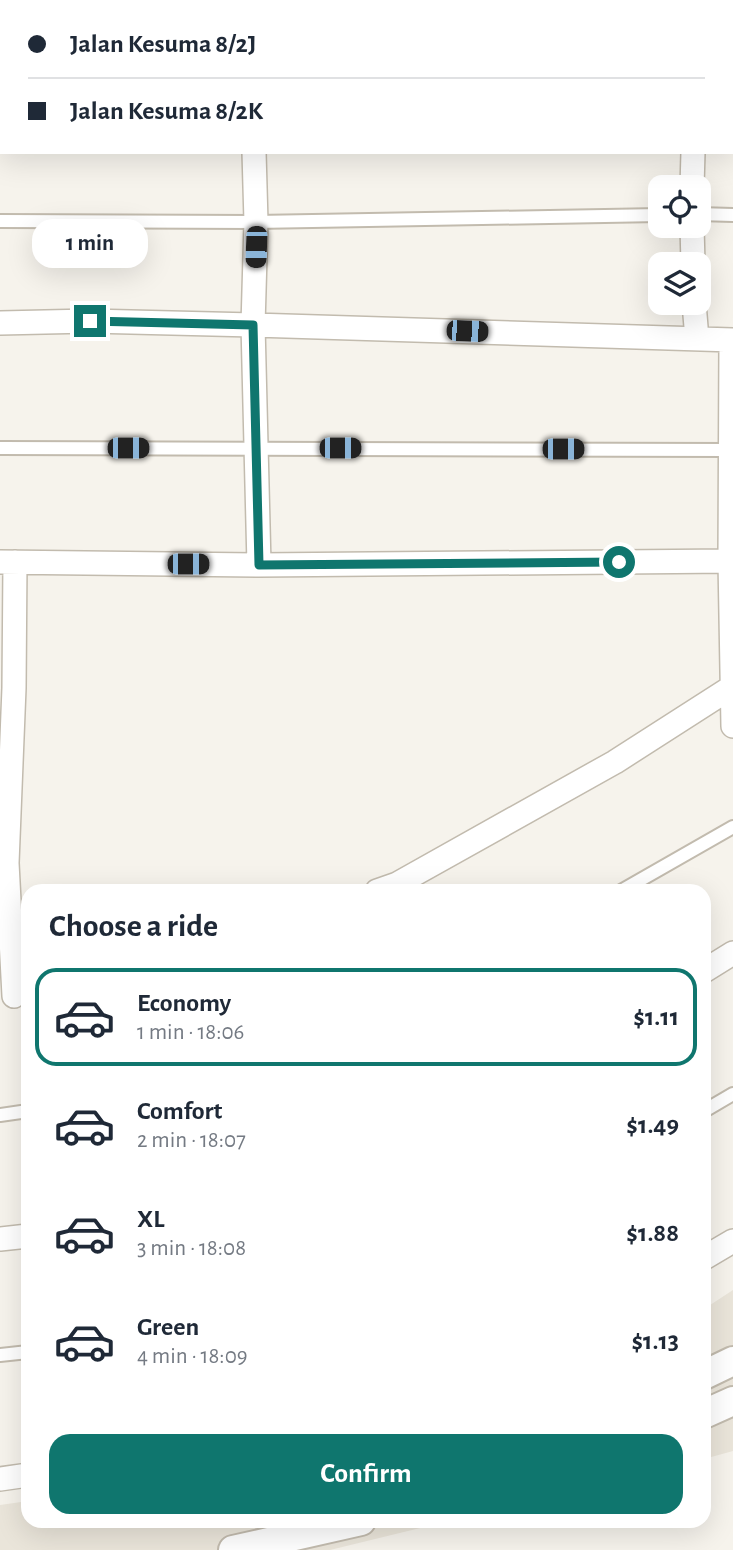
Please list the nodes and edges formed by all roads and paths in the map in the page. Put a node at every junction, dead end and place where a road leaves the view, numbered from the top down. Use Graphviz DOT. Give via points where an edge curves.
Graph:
graph roads {
  1 [pos="254,154"];
  2 [pos="693,154"];
  3 [pos="692,175"];
  4 [pos="711,214"];
  5 [pos="648,215"];
  6 [pos="733,215"];
  7 [pos="0,221"];
  8 [pos="257,222"];
  9 [pos="695,315"];
  10 [pos="0,323"];
  11 [pos="253,325"];
  12 [pos="696,339"];
  13 [pos="732,340"];
  14 [pos="0,448"];
  15 [pos="256,448"];
  16 [pos="731,450"];
  17 [pos="730,561"];
  18 [pos="7,562"];
  19 [pos="259,565"];
  20 [pos="732,687"];
  21 [pos="733,726"];
  22 [pos="733,827"];
  23 [pos="398,884"];
  24 [pos="633,884"];
  25 [pos="733,953"];
  26 [pos="711,967"];
  27 [pos="14,997"];
  28 [pos="733,1094"];
  29 [pos="711,1107"];
  30 [pos="21,1112"];
  31 [pos="0,1115"];
  32 [pos="21,1237"];
  33 [pos="0,1239"];
  34 [pos="733,1241"];
  35 [pos="711,1254"];
  36 [pos="21,1353"];
  37 [pos="0,1355"];
  38 [pos="733,1361"];
  39 [pos="711,1372"];
  40 [pos="733,1401"];
  41 [pos="711,1411"];
  42 [pos="21,1476"];
  43 [pos="0,1479"];
  44 [pos="330,1528"];
  45 [pos="233,1550"];
  1 -- 8 [label="street"];
  2 -- 3 [label="street"];
  4 -- 6 [label="lane"];
  5 -- 8 [label="lane"];
  7 -- 8 [label="lane"];
  8 -- 11 [label="street"];
  9 -- 12 [label="street"];
  10 -- 11 [label="street"];
  11 -- 12 [label="street"];
  11 -- 15 [label="street"];
  12 -- 13 [label="street"];
  13 -- 16 [label="street"];
  14 -- 15 [label="lane"];
  15 -- 16 [label="lane"];
  15 -- 19 [label="street"];
  16 -- 17 [label="street"];
  17 -- 19 [label="street"];
  17 -- 20 [label="street"];
  18 -- 19 [label="street"];
  18 -- 27 [label="street" via="13,688 7,863"];
  20 -- 21 [label="street"];
  20 -- 23 [label="street" via="615,762"];
  22 -- 24 [label="lane"];
  25 -- 26 [label="street"];
  28 -- 29 [label="lane"];
  30 -- 31 [label="lane"];
  32 -- 33 [label="street"];
  34 -- 35 [label="street"];
  36 -- 37 [label="lane"];
  38 -- 39 [label="street"];
  40 -- 41 [label="street"];
  42 -- 43 [label="street"];
  44 -- 45 [label="street"];
}
